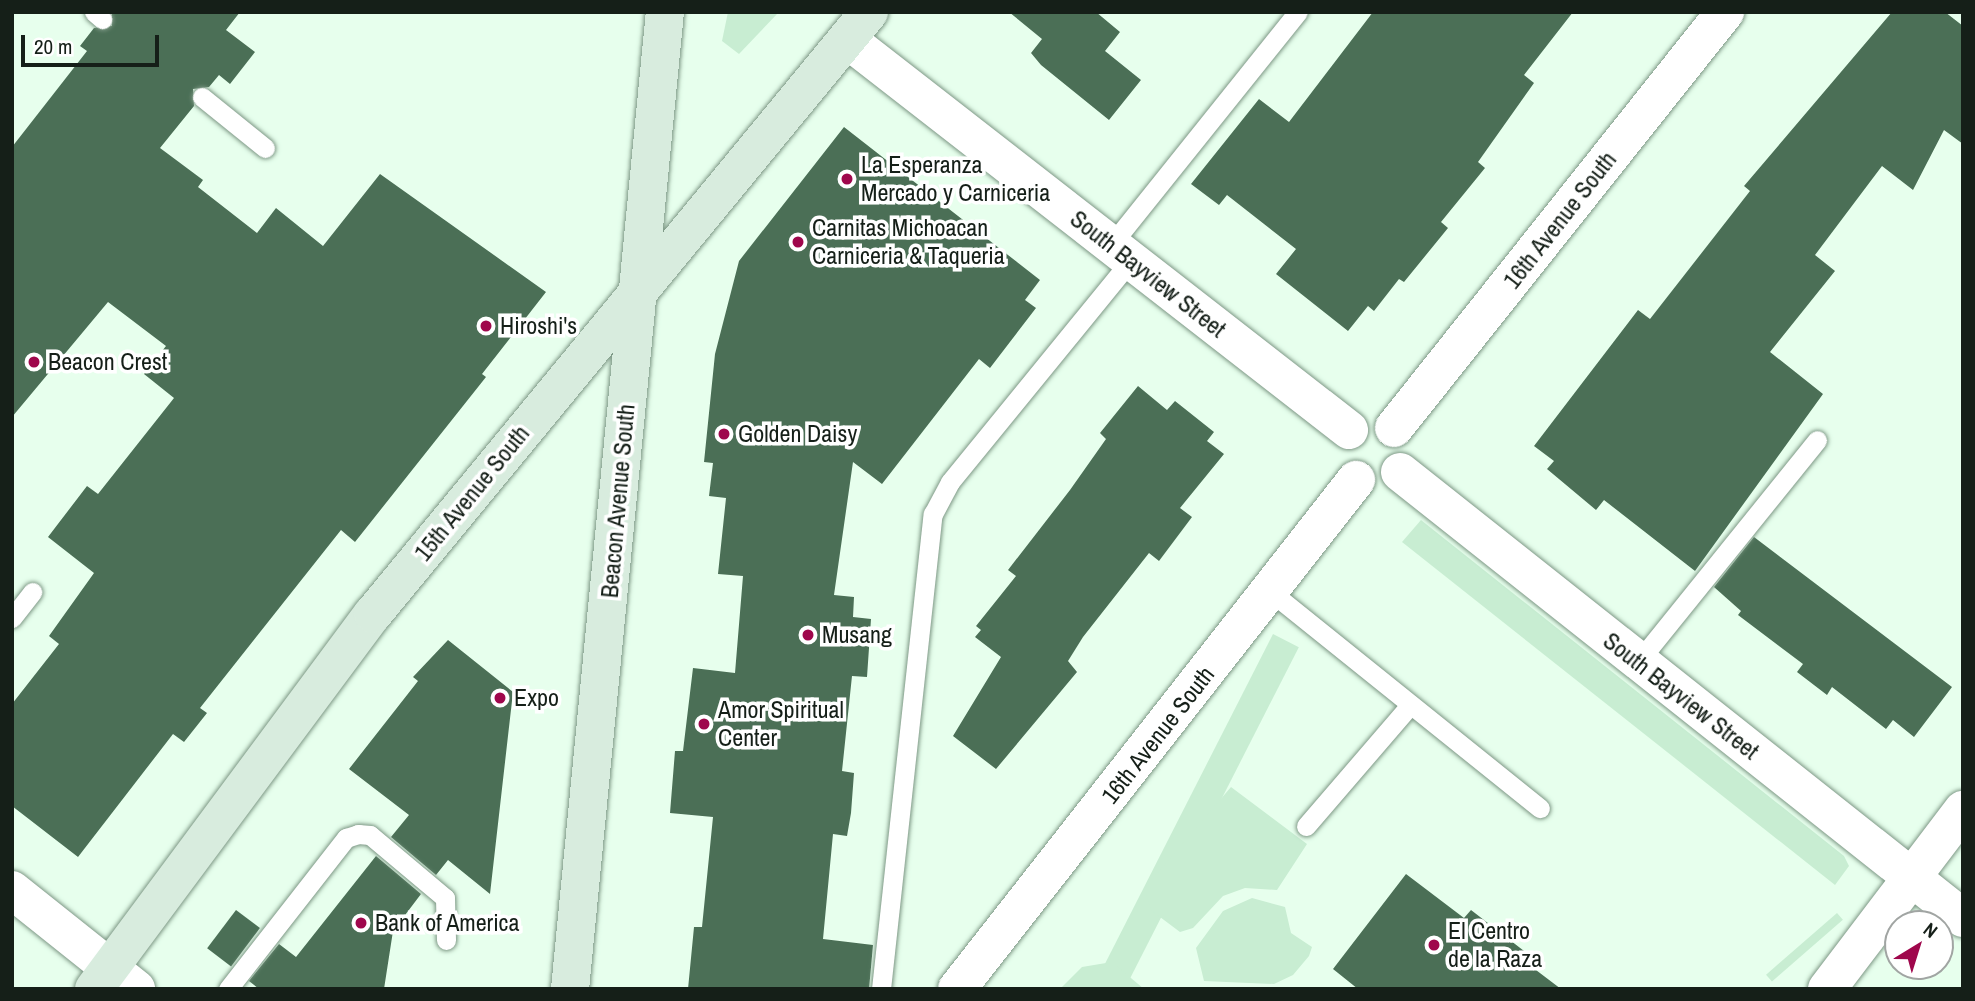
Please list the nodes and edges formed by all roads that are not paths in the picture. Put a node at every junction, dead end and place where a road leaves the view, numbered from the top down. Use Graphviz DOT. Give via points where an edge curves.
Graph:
graph roads {
  1 [pos="665,12"];
  2 [pos="1298,12"];
  3 [pos="1725,12"];
  4 [pos="858,26"];
  5 [pos="202,97"];
  6 [pos="265,148"];
  7 [pos="1121,253"];
  8 [pos="638,288"];
  9 [pos="1394,428"];
  10 [pos="1349,430"];
  11 [pos="1817,440"];
  12 [pos="1400,472"];
  13 [pos="1356,480"];
  14 [pos="32,592"];
  15 [pos="1271,592"];
  16 [pos="12,618"];
  17 [pos="1638,662"];
  18 [pos="1410,705"];
  19 [pos="1540,807"];
  20 [pos="1963,810"];
  21 [pos="1307,826"];
  22 [pos="1910,876"];
  23 [pos="12,890"];
  24 [pos="1963,918"];
  25 [pos="446,940"];
  26 [pos="113,981"];
  27 [pos="228,989"];
  28 [pos="570,989"];
  29 [pos="881,989"];
  30 [pos="957,989"];
  31 [pos="1827,989"];
  1 -- 8 [label="main road, Beacon Avenue South"];
  2 -- 7 [label="lane"];
  3 -- 9 [label="street, 16th Avenue South"];
  4 -- 7 [label="street, South Bayview Street"];
  4 -- 8 [label="main road, 15th Avenue South"];
  5 -- 6 [label="lane"];
  7 -- 10 [label="street, South Bayview Street"];
  7 -- 29 [label="lane" via="950,482 933,514"];
  8 -- 26 [label="main road, 15th Avenue South" via="373,614"];
  8 -- 28 [label="main road, Beacon Avenue South"];
  9 -- 10 [label="street" via="1368,420"];
  9 -- 12 [label="street" via="1406,448"];
  10 -- 13 [label="street" via="1341,451"];
  11 -- 17 [label="lane"];
  12 -- 13 [label="street" via="1378,485"];
  12 -- 17 [label="street, South Bayview Street"];
  13 -- 15 [label="street, 16th Avenue South"];
  14 -- 16 [label="lane"];
  15 -- 18 [label="lane"];
  15 -- 30 [label="street, 16th Avenue South"];
  17 -- 22 [label="street, South Bayview Street"];
  18 -- 19 [label="lane"];
  18 -- 21 [label="lane"];
  20 -- 22 [label="street"];
  22 -- 24 [label="street, South Bayview Street"];
  22 -- 31 [label="street"];
  23 -- 26 [label="street"];
  25 -- 27 [label="lane" via="445,898 370,835 358,834 346,838"];
}
